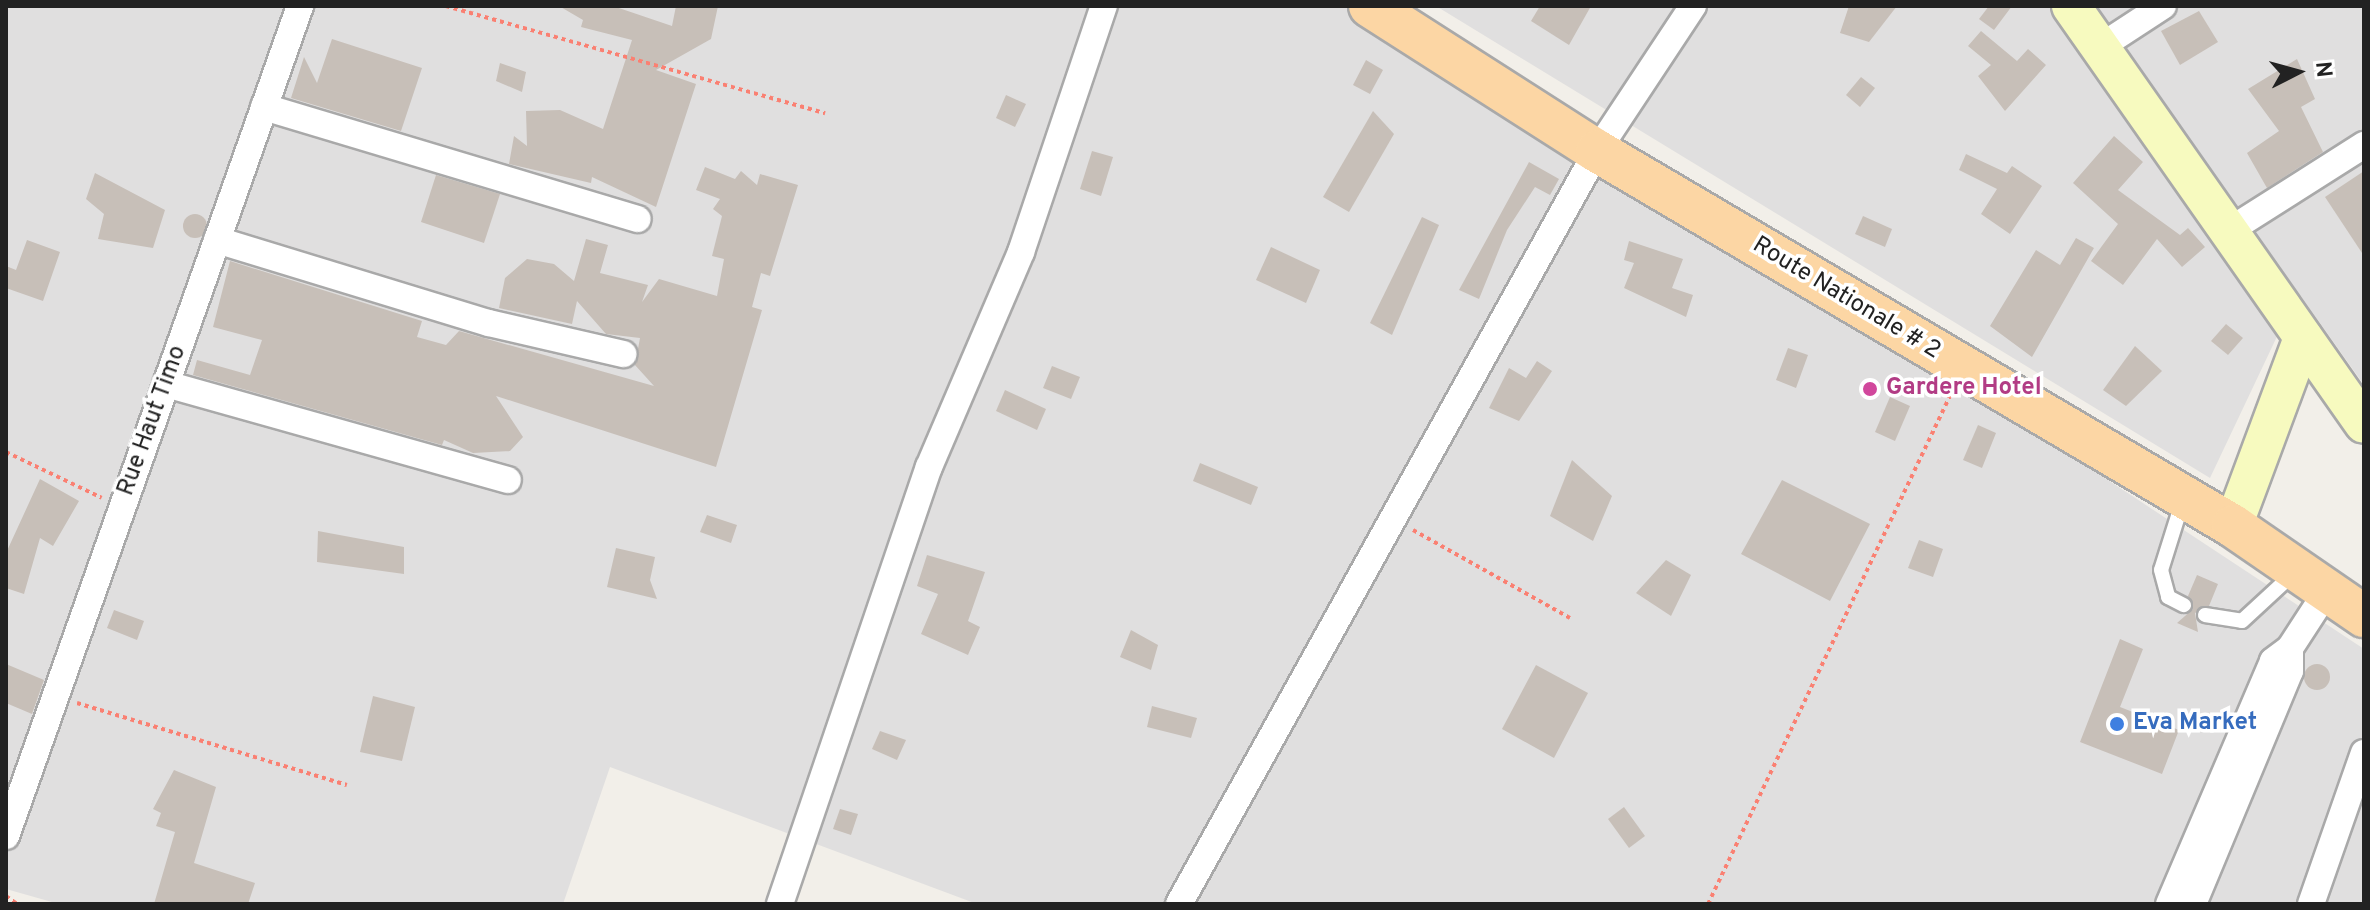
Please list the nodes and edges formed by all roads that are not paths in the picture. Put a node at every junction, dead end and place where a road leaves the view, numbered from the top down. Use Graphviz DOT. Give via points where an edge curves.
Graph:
graph roads {
  1 [pos="300,6"];
  2 [pos="1104,6"];
  3 [pos="1370,6"];
  4 [pos="1693,6"];
  5 [pos="2071,6"];
  6 [pos="2163,6"];
  7 [pos="2100,47"];
  8 [pos="264,107"];
  9 [pos="2364,145"];
  10 [pos="1597,151"];
  11 [pos="638,219"];
  12 [pos="2230,230"];
  13 [pos="217,240"];
  14 [pos="2303,338"];
  15 [pos="623,354"];
  16 [pos="166,384"];
  17 [pos="2364,424"];
  18 [pos="508,480"];
  19 [pos="2183,497"];
  20 [pos="2233,526"];
  21 [pos="2312,580"];
  22 [pos="2184,605"];
  23 [pos="2205,615"];
  24 [pos="2364,616"];
  25 [pos="2290,648"];
  26 [pos="2364,753"];
  27 [pos="6,836"];
  28 [pos="780,904"];
  29 [pos="1179,904"];
  30 [pos="2169,904"];
  31 [pos="2193,904"];
  32 [pos="2311,904"];
  1 -- 8 [label="street, Rue Haut Timo"];
  2 -- 28 [label="street" via="1021,252 929,467"];
  3 -- 10 [label="main road, Route Nationale # 2"];
  4 -- 10 [label="street"];
  5 -- 7 [label="main road"];
  6 -- 7 [label="street"];
  7 -- 12 [label="main road"];
  8 -- 11 [label="street"];
  8 -- 13 [label="street, Rue Haut Timo"];
  9 -- 12 [label="street"];
  10 -- 19 [label="main road, Route Nationale # 2"];
  10 -- 29 [label="street"];
  12 -- 14 [label="main road"];
  13 -- 15 [label="street" via="489,323"];
  13 -- 16 [label="street, Rue Haut Timo"];
  14 -- 17 [label="main road"];
  14 -- 20 [label="main road"];
  16 -- 18 [label="street"];
  16 -- 27 [label="street, Rue Haut Timo"];
  19 -- 20 [label="main road, Route Nationale # 2"];
  19 -- 22 [label="lane" via="2161,570 2168,597"];
  20 -- 21 [label="main road, Route Nationale # 2"];
  21 -- 23 [label="lane" via="2242,621"];
  21 -- 24 [label="main road, Route Nationale # 2"];
  21 -- 25 [label="street"];
  25 -- 30 [label="street" via="2273,661"];
  25 -- 31 [label="street" via="2290,671"];
  26 -- 32 [label="street"];
}
